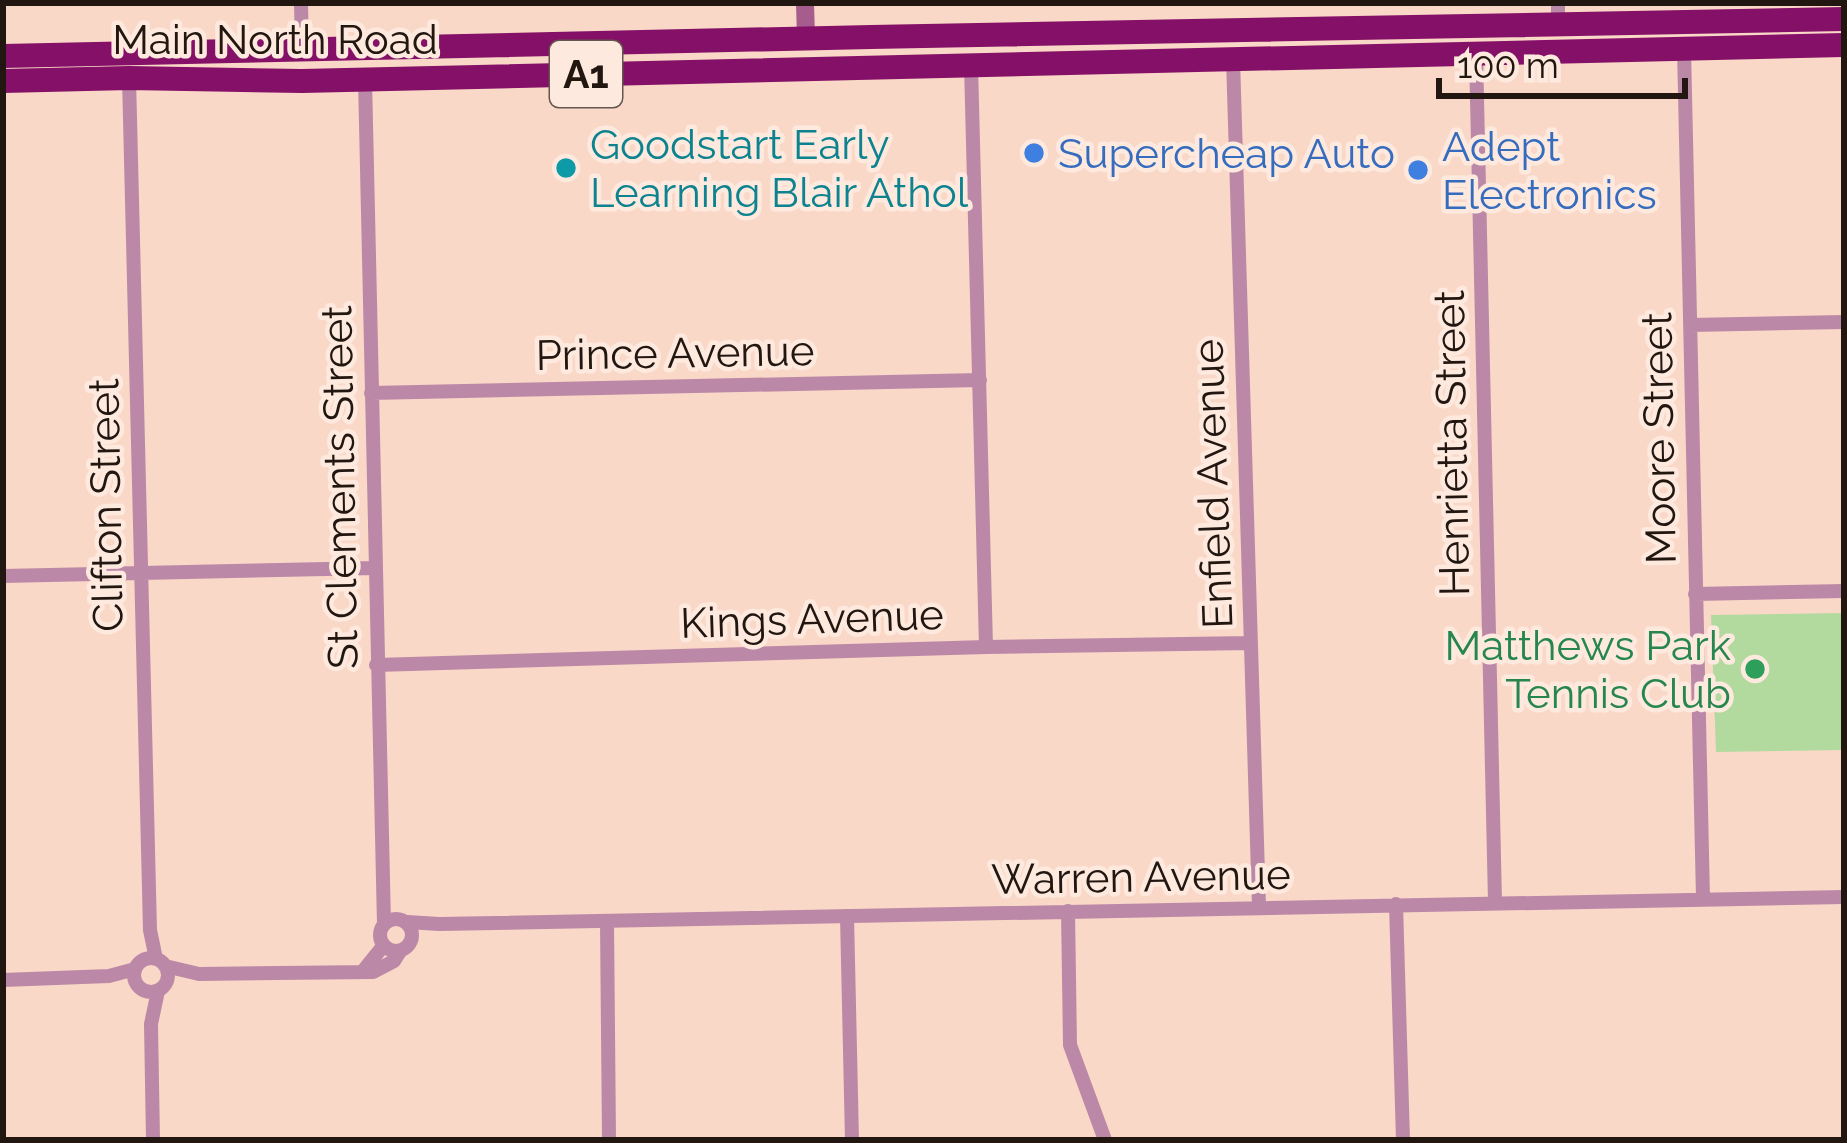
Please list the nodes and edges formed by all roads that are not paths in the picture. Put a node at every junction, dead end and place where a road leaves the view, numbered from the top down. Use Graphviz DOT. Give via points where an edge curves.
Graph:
graph roads {
  1 [pos="301,3"];
  2 [pos="805,3"];
  3 [pos="1558,13"];
  4 [pos="1844,19"];
  5 [pos="1232,32"];
  6 [pos="971,36"];
  7 [pos="806,38"];
  8 [pos="1844,45"];
  9 [pos="302,49"];
  10 [pos="1684,49"];
  11 [pos="1558,52"];
  12 [pos="1476,54"];
  13 [pos="3,56"];
  14 [pos="1233,59"];
  15 [pos="971,65"];
  16 [pos="129,66"];
  17 [pos="806,69"];
  18 [pos="365,80"];
  19 [pos="302,81"];
  20 [pos="3,82"];
  21 [pos="1844,322"];
  22 [pos="1690,325"];
  23 [pos="980,380"];
  24 [pos="371,393"];
  25 [pos="375,568"];
  26 [pos="141,573"];
  27 [pos="3,576"];
  28 [pos="1844,591"];
  29 [pos="1695,594"];
  30 [pos="1250,643"];
  31 [pos="986,647"];
  32 [pos="376,665"];
  33 [pos="383,893"];
  34 [pos="1844,897"];
  35 [pos="1703,898"];
  36 [pos="1495,902"];
  37 [pos="1396,904"];
  38 [pos="1258,907"];
  39 [pos="1068,911"];
  40 [pos="847,916"];
  41 [pos="404,921"];
  42 [pos="607,921"];
  43 [pos="384,924"];
  44 [pos="439,925"];
  45 [pos="384,945"];
  46 [pos="406,945"];
  47 [pos="363,971"];
  48 [pos="150,975"];
  49 [pos="3,980"];
  50 [pos="153,1140"];
  51 [pos="609,1140"];
  52 [pos="852,1140"];
  53 [pos="1105,1140"];
  54 [pos="1403,1140"];
  1 -- 9 [label="street"];
  2 -- 7 [label="street"];
  3 -- 4 [label="highway, Main North Road / A1"];
  3 -- 5 [label="highway, Main North Road / A1"];
  3 -- 11 [label="highway"];
  5 -- 6 [label="highway, Main North Road / A1"];
  5 -- 14 [label="highway"];
  6 -- 7 [label="highway, Main North Road / A1"];
  6 -- 15 [label="highway"];
  7 -- 9 [label="highway, Main North Road / A1"];
  7 -- 17 [label="highway"];
  8 -- 10 [label="highway, Main North Road / A1"];
  9 -- 16 [label="highway, Main North Road / A1"];
  9 -- 19 [label="highway"];
  10 -- 11 [label="highway, Main North Road / A1"];
  10 -- 22 [label="street, Moore Street"];
  11 -- 12 [label="highway, Main North Road / A1"];
  12 -- 14 [label="highway, Main North Road / A1"];
  12 -- 36 [label="street, Henrietta Street"];
  13 -- 16 [label="highway, Main North Road / A1"];
  14 -- 15 [label="highway, Main North Road / A1"];
  14 -- 30 [label="street, Enfield Avenue"];
  15 -- 17 [label="highway, Main North Road / A1"];
  15 -- 23 [label="street"];
  16 -- 19 [label="highway, Main North Road / A1"];
  16 -- 20 [label="highway, Main North Road / A1"];
  16 -- 26 [label="street, Clifton Street"];
  17 -- 18 [label="highway, Main North Road / A1"];
  18 -- 19 [label="highway, Main North Road / A1"];
  18 -- 24 [label="street, St Clements Street"];
  21 -- 22 [label="street"];
  22 -- 29 [label="street, Moore Street"];
  23 -- 24 [label="street, Prince Avenue"];
  23 -- 31 [label="street"];
  24 -- 25 [label="street, St Clements Street"];
  25 -- 26 [label="street"];
  25 -- 32 [label="street, St Clements Street"];
  26 -- 27 [label="street"];
  26 -- 48 [label="street, Clifton Street"];
  28 -- 29 [label="street"];
  29 -- 35 [label="street, Moore Street"];
  30 -- 31 [label="street, Kings Avenue"];
  30 -- 38 [label="street, Enfield Avenue"];
  31 -- 32 [label="street, Kings Avenue"];
  32 -- 33 [label="street, St Clements Street"];
  33 -- 41 [label="street"];
  33 -- 43 [label="street, St Clements Street"];
  34 -- 35 [label="street, Warren Avenue"];
  35 -- 36 [label="street, Warren Avenue"];
  36 -- 37 [label="street, Warren Avenue"];
  37 -- 38 [label="street, Warren Avenue"];
  37 -- 54 [label="street"];
  38 -- 39 [label="street, Warren Avenue"];
  39 -- 40 [label="street, Warren Avenue"];
  39 -- 53 [label="street" via="1070,1045"];
  40 -- 42 [label="street, Warren Avenue"];
  40 -- 52 [label="street"];
  41 -- 43 [label="street"];
  41 -- 44 [label="street, Warren Avenue"];
  41 -- 46 [label="street" via="411,928"];
  42 -- 44 [label="street, Warren Avenue"];
  42 -- 51 [label="street"];
  43 -- 45 [label="street"];
  44 -- 46 [label="street, Warren Avenue"];
  45 -- 46 [label="street"];
  45 -- 47 [label="street"];
  46 -- 47 [label="street, Warren Avenue" via="384,969"];
  47 -- 48 [label="street, Warren Avenue"];
  48 -- 49 [label="street, Warren Avenue"];
  48 -- 50 [label="street, Clifton Street"];
}
